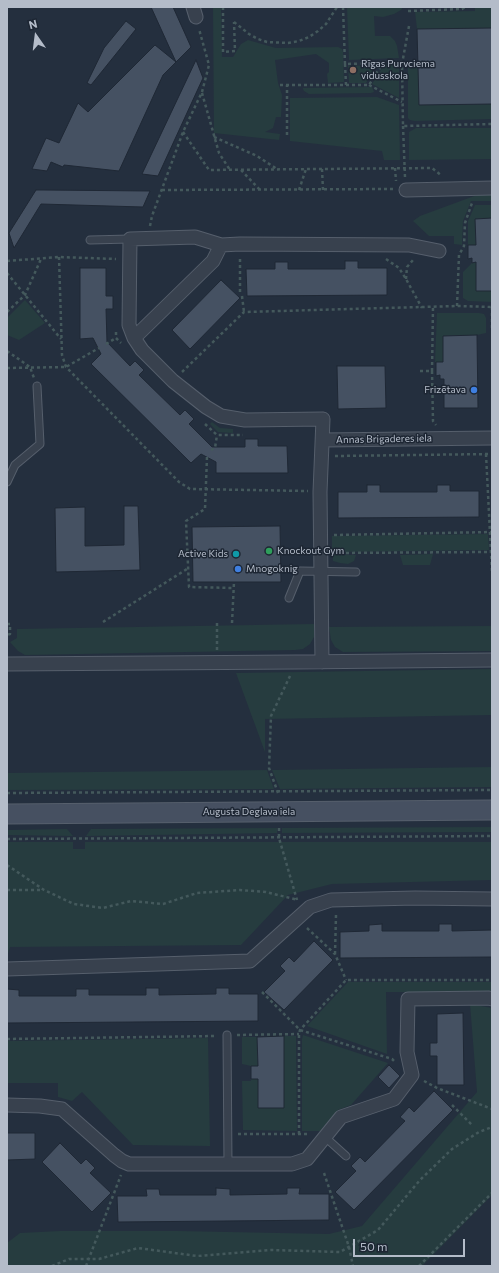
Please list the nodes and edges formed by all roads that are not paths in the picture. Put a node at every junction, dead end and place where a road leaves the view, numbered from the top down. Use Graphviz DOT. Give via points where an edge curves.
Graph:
graph roads {
  1 [pos="492,188"];
  2 [pos="401,189"];
  3 [pos="130,239"];
  4 [pos="90,240"];
  5 [pos="221,245"];
  6 [pos="439,251"];
  7 [pos="134,338"];
  8 [pos="37,386"];
  9 [pos="489,438"];
  10 [pos="323,440"];
  11 [pos="7,482"];
  12 [pos="321,572"];
  13 [pos="356,572"];
  14 [pos="289,598"];
  15 [pos="492,660"];
  16 [pos="322,662"];
  17 [pos="7,664"];
  18 [pos="492,810"];
  19 [pos="7,814"];
  20 [pos="492,899"];
  21 [pos="7,969"];
  22 [pos="492,999"];
  23 [pos="227,1036"];
  24 [pos="7,1105"];
  25 [pos="325,1138"];
  26 [pos="346,1156"];
  27 [pos="228,1164"];
  1 -- 2 [label="street"];
  3 -- 4 [label="lane"];
  3 -- 5 [label="street" via="195,237"];
  3 -- 7 [label="street, Annas Brigaderes iela" via="129,325"];
  5 -- 6 [label="street" via="409,245"];
  5 -- 7 [label="street" via="213,261"];
  7 -- 10 [label="street, Annas Brigaderes iela" via="142,350 173,381 221,416 245,420 323,419"];
  8 -- 11 [label="lane" via="40,444 15,465"];
  9 -- 10 [label="street, Annas Brigaderes iela"];
  10 -- 12 [label="street" via="320,492"];
  12 -- 13 [label="lane"];
  12 -- 14 [label="lane" via="300,571"];
  12 -- 16 [label="street"];
  15 -- 16 [label="street"];
  16 -- 17 [label="street"];
  18 -- 19 [label="main road, Augusta Deglava iela"];
  20 -- 21 [label="street" via="331,900 310,907 250,961"];
  22 -- 25 [label="street" via="408,999 407,1052 412,1075 394,1099 341,1117"];
  23 -- 27 [label="lane"];
  24 -- 27 [label="street" via="62,1109 114,1155 129,1164"];
  25 -- 26 [label="lane"];
  25 -- 27 [label="street" via="307,1159 292,1164"];
}
